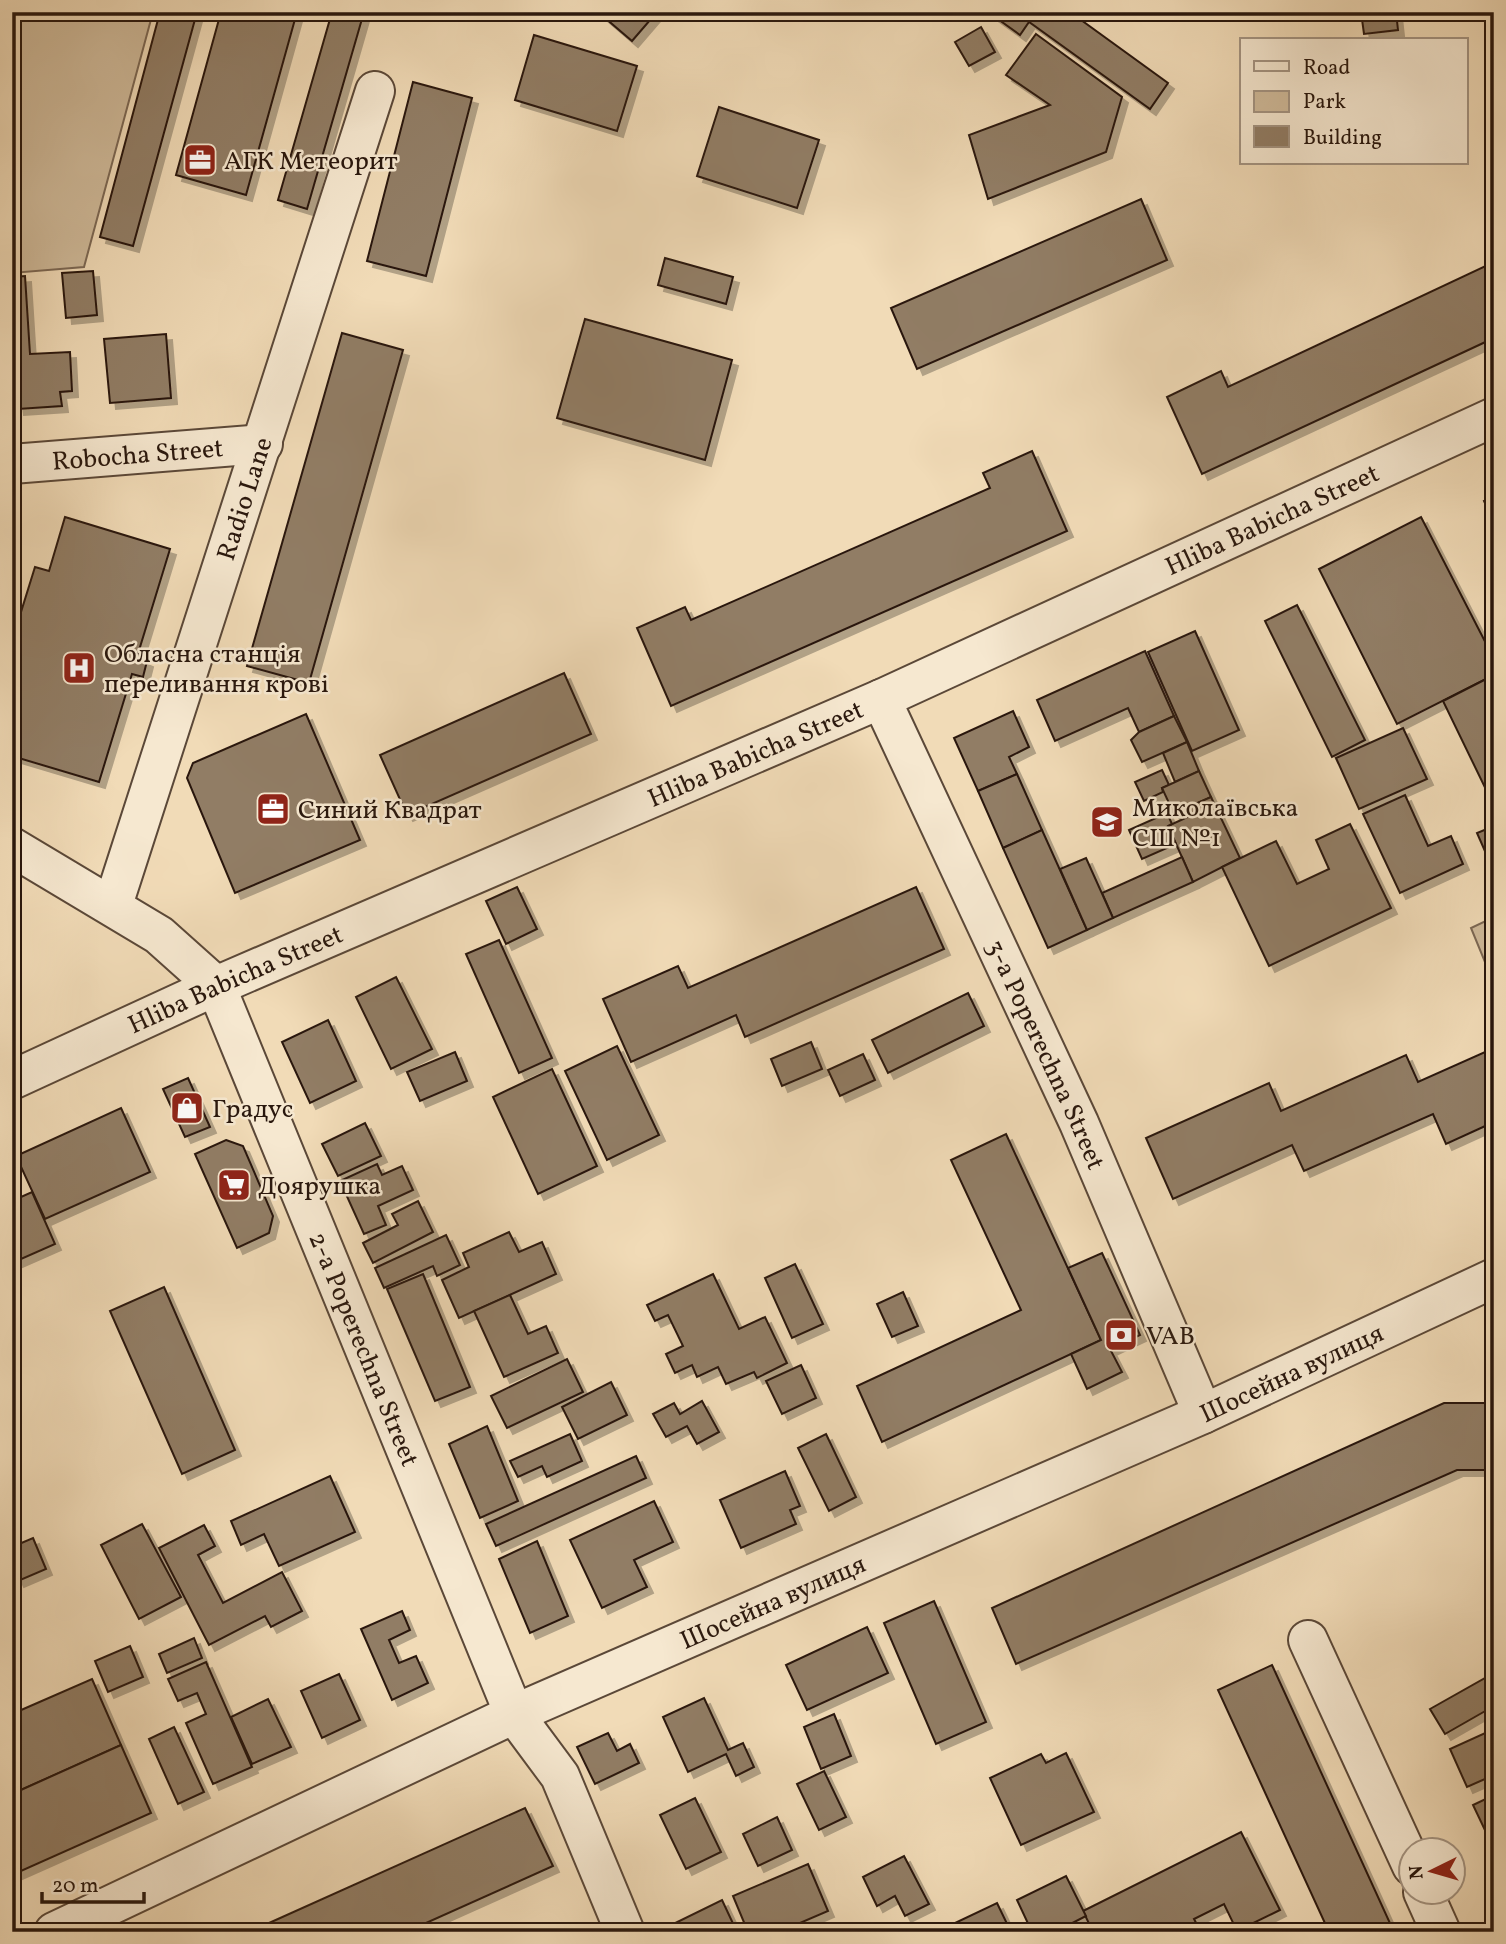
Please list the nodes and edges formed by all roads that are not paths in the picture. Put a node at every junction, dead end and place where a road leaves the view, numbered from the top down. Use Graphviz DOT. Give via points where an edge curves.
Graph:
graph roads {
  1 [pos="375,92"];
  2 [pos="1494,417"];
  3 [pos="263,444"];
  4 [pos="12,464"];
  5 [pos="881,699"];
  6 [pos="12,847"];
  7 [pos="113,905"];
  8 [pos="216,986"];
  9 [pos="12,1080"];
  10 [pos="1494,1278"];
  11 [pos="1203,1414"];
  12 [pos="1308,1640"];
  13 [pos="514,1714"];
  14 [pos="1398,1836"];
  15 [pos="1429,1906"];
  16 [pos="54,1932"];
  17 [pos="625,1932"];
  18 [pos="1441,1932"];
  1 -- 3 [label="street, Radio Lane"];
  2 -- 5 [label="street, Hliba Babicha Street"];
  3 -- 4 [label="street, Robocha Street"];
  3 -- 7 [label="street, Radio Lane"];
  5 -- 8 [label="street, Hliba Babicha Street"];
  5 -- 11 [label="street, 3-a Poperechna Street" via="1079,1123"];
  6 -- 7 [label="street, 2-a Poperechna Street"];
  7 -- 8 [label="street, 2-a Poperechna Street" via="159,934"];
  8 -- 9 [label="street, Hliba Babicha Street"];
  8 -- 13 [label="street, 2-a Poperechna Street"];
  10 -- 11 [label="street, Шосейна вулиця"];
  11 -- 13 [label="street, Шосейна вулиця"];
  12 -- 14 [label="street"];
  13 -- 16 [label="street, Шосейна вулиця"];
  13 -- 17 [label="street, 2-a Poperechna Street" via="560,1776"];
  15 -- 18 [label="street"];
}
